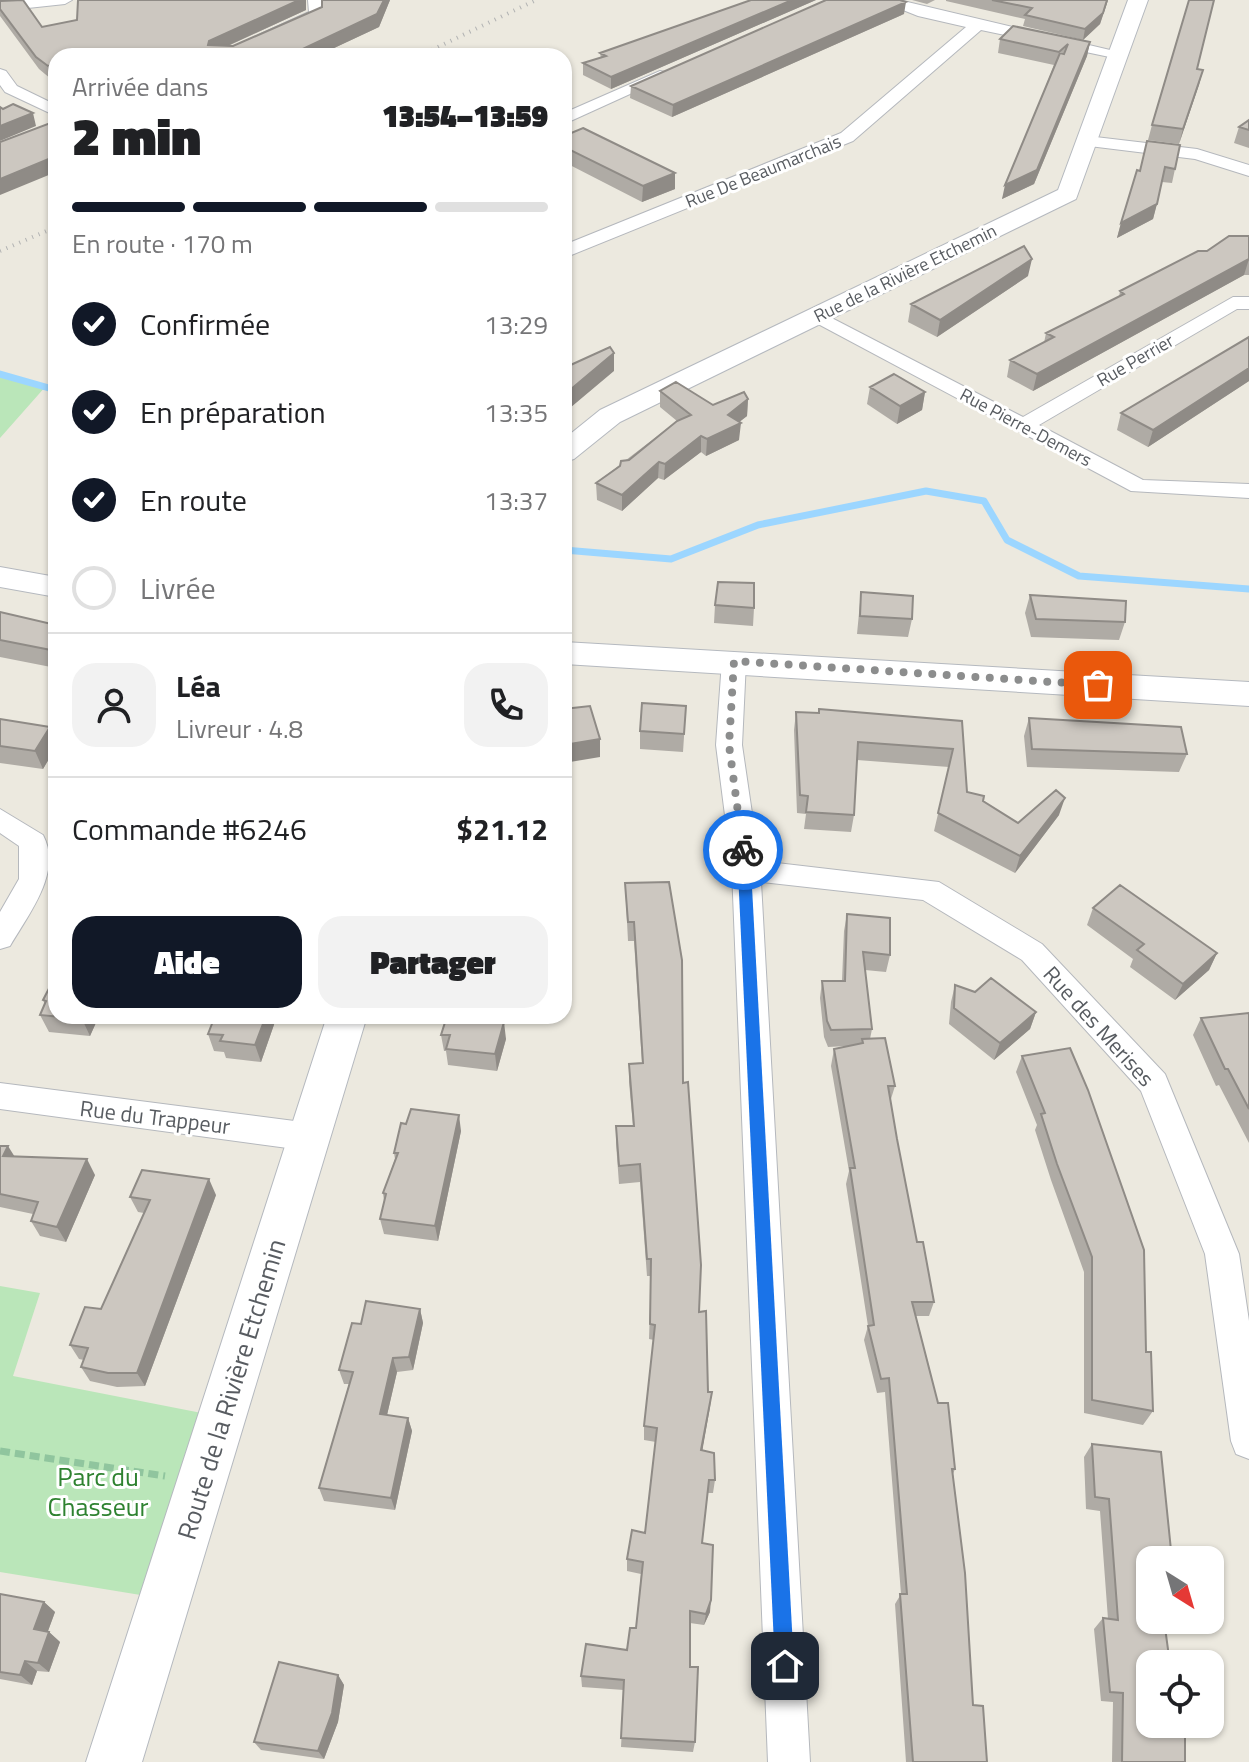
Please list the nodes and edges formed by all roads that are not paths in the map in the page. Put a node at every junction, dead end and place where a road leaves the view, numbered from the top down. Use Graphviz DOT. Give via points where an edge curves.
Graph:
graph roads {
  1 [pos="65,0"];
  2 [pos="315,0"];
  3 [pos="885,0"];
  4 [pos="1138,0"];
  5 [pos="0,7"];
  6 [pos="977,25"];
  7 [pos="239,48"];
  8 [pos="1119,54"];
  9 [pos="679,69"];
  10 [pos="0,74"];
  11 [pos="48,107"];
  12 [pos="572,116"];
  13 [pos="1087,141"];
  14 [pos="1249,171"];
  15 [pos="572,249"];
  16 [pos="1249,303"];
  17 [pos="815,317"];
  18 [pos="1024,425"];
  19 [pos="572,447"];
  20 [pos="1249,491"];
  21 [pos="0,577"];
  22 [pos="48,586"];
  23 [pos="572,653"];
  24 [pos="734,661"];
  25 [pos="1249,694"];
  26 [pos="0,819"];
  27 [pos="746,870"];
  28 [pos="0,938"];
  29 [pos="345,1024"];
  30 [pos="0,1096"];
  31 [pos="310,1137"];
  32 [pos="1249,1441"];
  33 [pos="114,1762"];
  34 [pos="789,1762"];
  1 -- 5 [label="street"];
  2 -- 7 [label="street" via="317,14"];
  3 -- 6 [label="street"];
  4 -- 8 [label="street, Rue de la Rivière Etchemin"];
  6 -- 8 [label="street"];
  6 -- 15 [label="street, Rue De Beaumarchais" via="847,137"];
  8 -- 13 [label="street, Rue de la Rivière Etchemin"];
  9 -- 12 [label="street"];
  10 -- 11 [label="street" via="11,89"];
  13 -- 14 [label="street" via="1197,154"];
  13 -- 17 [label="street, Rue de la Rivière Etchemin" via="1068,194"];
  16 -- 18 [label="street, Rue Perrier" via="1233,303"];
  17 -- 18 [label="street, Rue Pierre-Demers"];
  17 -- 19 [label="street, Rue de la Rivière Etchemin" via="610,416"];
  18 -- 20 [label="street, Rue Pierre-Demers" via="1139,486"];
  21 -- 22 [label="street"];
  23 -- 24 [label="street"];
  24 -- 25 [label="street"];
  24 -- 27 [label="street" via="729,745"];
  26 -- 28 [label="street" via="33,842 33,880"];
  27 -- 32 [label="street, Rue des Merises" via="929,890 1032,952 1154,1083 1222,1254"];
  27 -- 34 [label="street"];
  29 -- 31 [label="street, Route de la Rivière Etchemin"];
  30 -- 31 [label="street, Rue du Trappeur"];
  31 -- 33 [label="street, Route de la Rivière Etchemin"];
}
